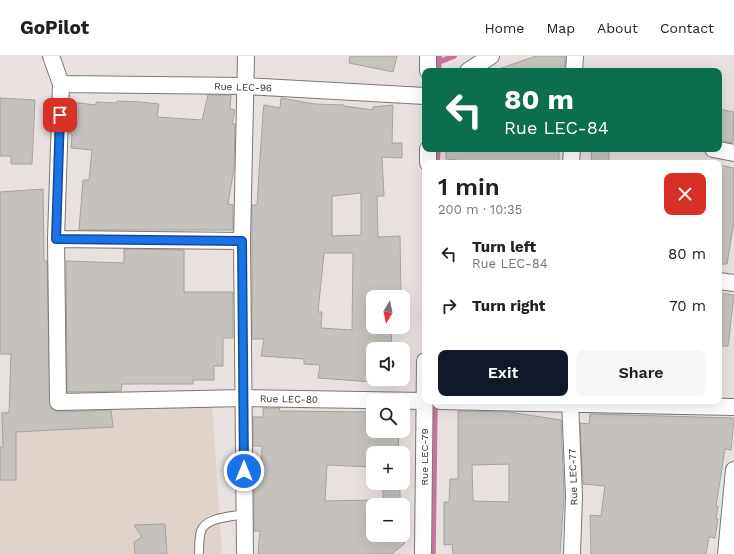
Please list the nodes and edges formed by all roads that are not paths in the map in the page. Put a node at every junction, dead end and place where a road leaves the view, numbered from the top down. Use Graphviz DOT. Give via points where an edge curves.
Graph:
graph roads {
  1 [pos="51,56"];
  2 [pos="246,56"];
  3 [pos="428,56"];
  4 [pos="492,56"];
  5 [pos="575,56"];
  6 [pos="428,68"];
  7 [pos="473,68"];
  8 [pos="574,68"];
  9 [pos="61,84"];
  10 [pos="246,86"];
  11 [pos="422,96"];
  12 [pos="722,151"];
  13 [pos="734,153"];
  14 [pos="56,239"];
  15 [pos="242,241"];
  16 [pos="722,281"];
  17 [pos="734,283"];
  18 [pos="244,398"];
  19 [pos="422,401"];
  20 [pos="430,404"];
  21 [pos="570,404"];
  22 [pos="625,404"];
  23 [pos="734,408"];
  24 [pos="734,470"];
  25 [pos="244,514"];
  26 [pos="199,554"];
  27 [pos="245,554"];
  28 [pos="423,554"];
  29 [pos="572,554"];
  30 [pos="726,554"];
  1 -- 9 [label="street"];
  2 -- 10 [label="street"];
  3 -- 6 [label="street"];
  4 -- 7 [label="street"];
  5 -- 8 [label="street"];
  9 -- 10 [label="street, Rue LEC-96"];
  9 -- 14 [label="street"];
  10 -- 11 [label="street, Rue LEC-96"];
  10 -- 15 [label="street"];
  12 -- 13 [label="street"];
  14 -- 15 [label="street"];
  14 -- 18 [label="street, Rue LEC-80" via="58,402"];
  15 -- 18 [label="street"];
  16 -- 17 [label="street"];
  18 -- 19 [label="street, Rue LEC-80"];
  18 -- 25 [label="street"];
  20 -- 28 [label="street, Rue LEC-79"];
  21 -- 29 [label="street, Rue LEC-77" via="574,496"];
  22 -- 23 [label="street, Rue LEC-80"];
  24 -- 30 [label="street"];
  25 -- 26 [label="lane" via="211,521 204,526 201,531"];
  25 -- 27 [label="street"];
}
